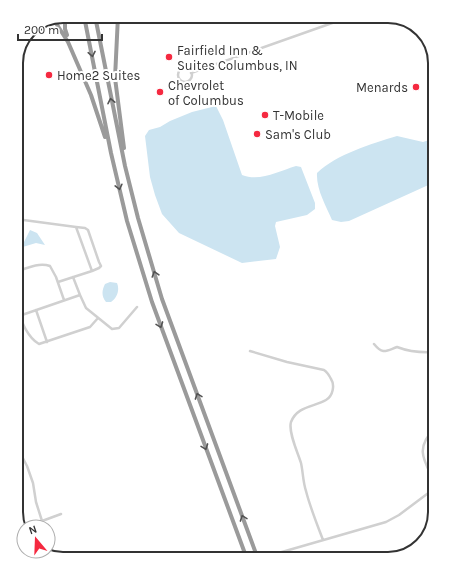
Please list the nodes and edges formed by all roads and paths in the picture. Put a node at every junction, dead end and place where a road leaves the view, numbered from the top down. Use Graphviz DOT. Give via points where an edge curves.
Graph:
graph roads {
  1 [pos="65,23"];
  2 [pos="85,23"];
  3 [pos="96,23"];
  4 [pos="118,23"];
  5 [pos="332,23"];
  6 [pos="57,24"];
  7 [pos="68,42"];
  8 [pos="191,73"];
  9 [pos="111,153"];
  10 [pos="125,166"];
  11 [pos="23,220"];
  12 [pos="76,226"];
  13 [pos="23,270"];
  14 [pos="92,271"];
  15 [pos="73,277"];
  16 [pos="58,282"];
  17 [pos="80,294"];
  18 [pos="64,300"];
  19 [pos="137,307"];
  20 [pos="36,310"];
  21 [pos="23,315"];
  22 [pos="98,318"];
  23 [pos="23,323"];
  24 [pos="47,342"];
  25 [pos="374,344"];
  26 [pos="250,351"];
  27 [pos="428,353"];
  28 [pos="428,437"];
  29 [pos="23,458"];
  30 [pos="428,468"];
  31 [pos="428,493"];
  32 [pos="61,514"];
  33 [pos="41,519"];
  34 [pos="47,519"];
  35 [pos="323,540"];
  36 [pos="244,552"];
  37 [pos="255,552"];
  38 [pos="282,552"];
  1 -- 7 [label="highway"];
  2 -- 9 [label="highway, one-way"];
  10 -- 3 [label="highway, one-way"];
  4 -- 10 [label="highway" via="115,78"];
  5 -- 8 [label="street"];
  6 -- 7 [label="highway"];
  7 -- 9 [label="highway" via="91,95"];
  8 -- 8 [label="street" via="189,69 184,68 178,77 187,82 192,77"];
  9 -- 36 [label="highway, one-way" via="127,221 152,302"];
  37 -- 10 [label="highway, one-way" via="162,299"];
  11 -- 12 [label="street"];
  12 -- 14 [label="street"];
  12 -- 14 [label="street" via="88,230 100,262 101,266"];
  13 -- 16 [label="street" via="47,265"];
  14 -- 15 [label="street"];
  15 -- 16 [label="street"];
  15 -- 17 [label="street"];
  16 -- 18 [label="street"];
  17 -- 18 [label="street"];
  17 -- 22 [label="street" via="86,308"];
  18 -- 20 [label="street"];
  19 -- 22 [label="street" via="116,329 110,328"];
  20 -- 21 [label="street"];
  20 -- 24 [label="street"];
  22 -- 24 [label="street" via="90,327"];
  23 -- 24 [label="street" via="37,343"];
  25 -- 27 [label="street" via="384,352 397,347 407,351"];
  26 -- 35 [label="street" via="324,370 333,382 331,395 327,400 305,408 296,414 290,424 306,491"];
  28 -- 30 [label="street" via="422,451"];
  29 -- 33 [label="street" via="33,483"];
  31 -- 35 [label="street" via="399,516 386,522"];
  32 -- 34 [label="street"];
  35 -- 38 [label="street, bridge"];
}
